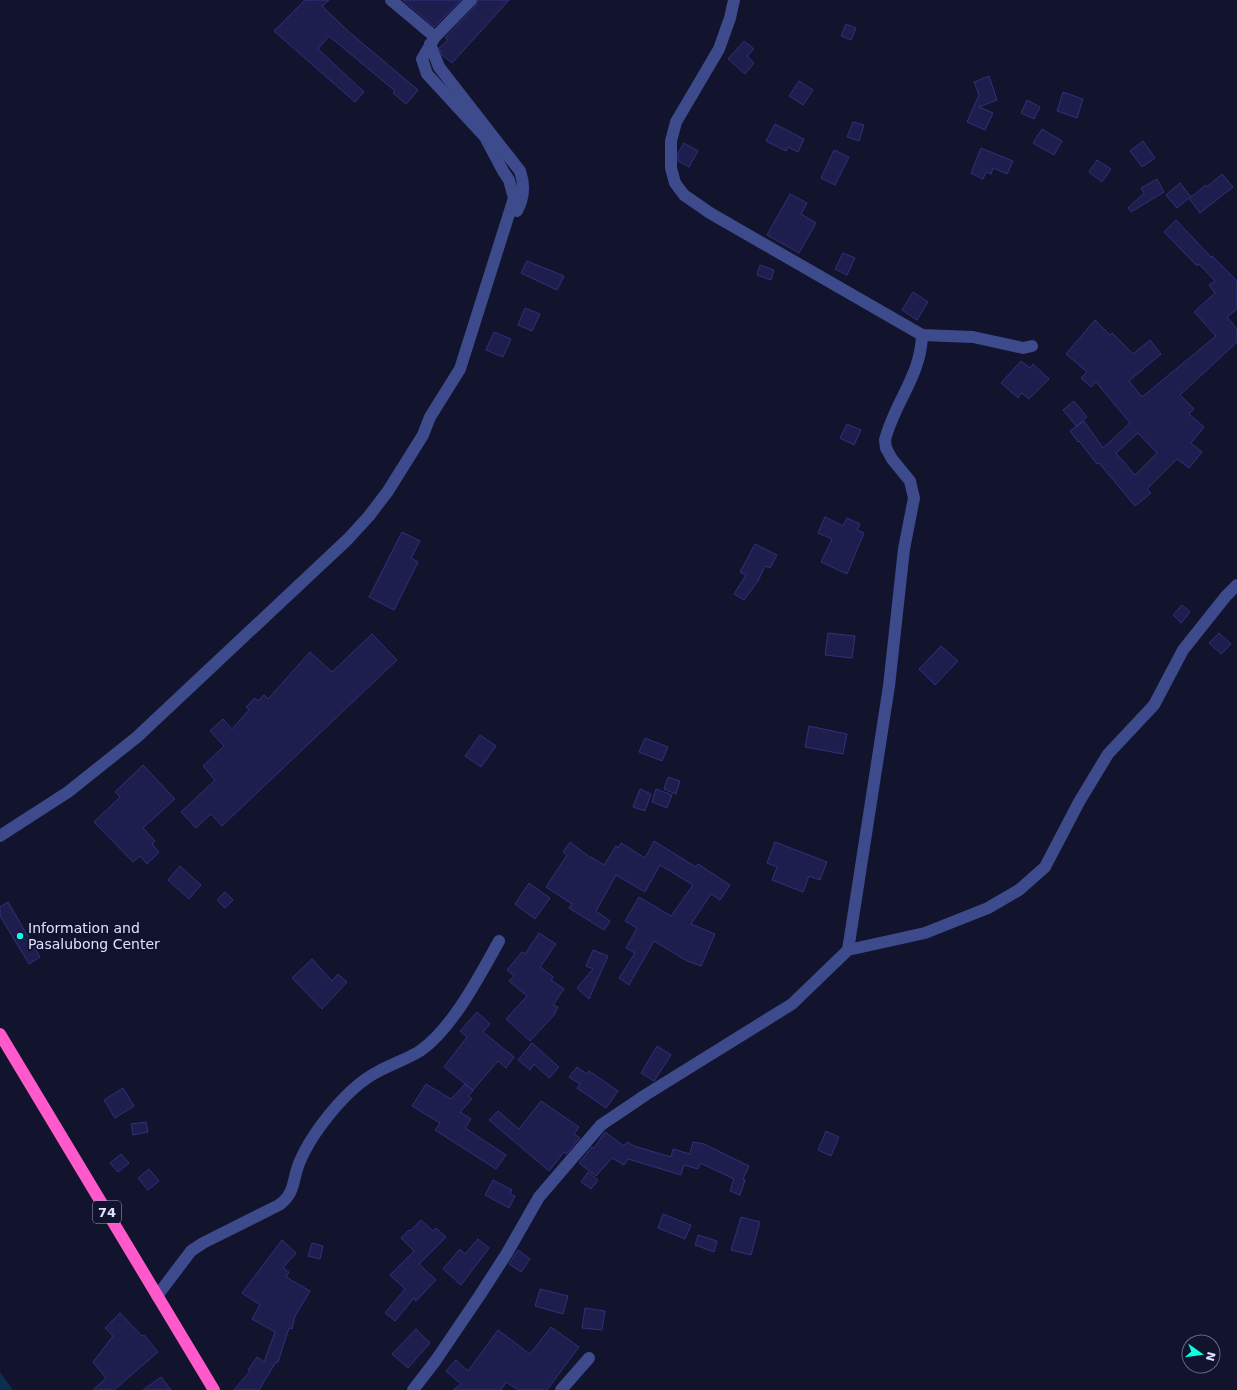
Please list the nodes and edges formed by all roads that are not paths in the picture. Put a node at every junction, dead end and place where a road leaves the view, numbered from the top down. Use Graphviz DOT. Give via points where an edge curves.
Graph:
graph roads {
  1 [pos="391,0"];
  2 [pos="471,0"];
  3 [pos="734,0"];
  4 [pos="433,41"];
  5 [pos="922,335"];
  6 [pos="1032,346"];
  7 [pos="1237,585"];
  8 [pos="0,836"];
  9 [pos="500,941"];
  10 [pos="848,950"];
  11 [pos="0,1034"];
  12 [pos="157,1296"];
  13 [pos="589,1358"];
  14 [pos="214,1390"];
  15 [pos="413,1390"];
  16 [pos="561,1390"];
  1 -- 4 [label="street"];
  2 -- 4 [label="street"];
  3 -- 5 [label="street" via="719,49 676,122 671,141 671,168 675,183 684,195 710,213"];
  4 -- 8 [label="street" via="439,67 520,171 524,181 522,200 505,229 460,369 388,491 348,539 137,737 68,792"];
  5 -- 6 [label="street" via="973,337 1023,348"];
  5 -- 10 [label="street" via="922,351 917,368 885,440 892,458 910,481 914,498 904,549 889,686"];
  7 -- 10 [label="street" via="1183,650 1154,705 1108,754 1045,867 1019,890 988,908 925,933"];
  9 -- 12 [label="street" via="472,988 443,1028 421,1050 363,1080 325,1120 299,1163 292,1192 287,1199 279,1206 191,1251"];
  10 -- 15 [label="street" via="792,1004 646,1094 601,1125 539,1197 480,1295"];
  11 -- 12 [label="highway, 74"];
  12 -- 14 [label="highway, 74"];
  13 -- 16 [label="street"];
}
